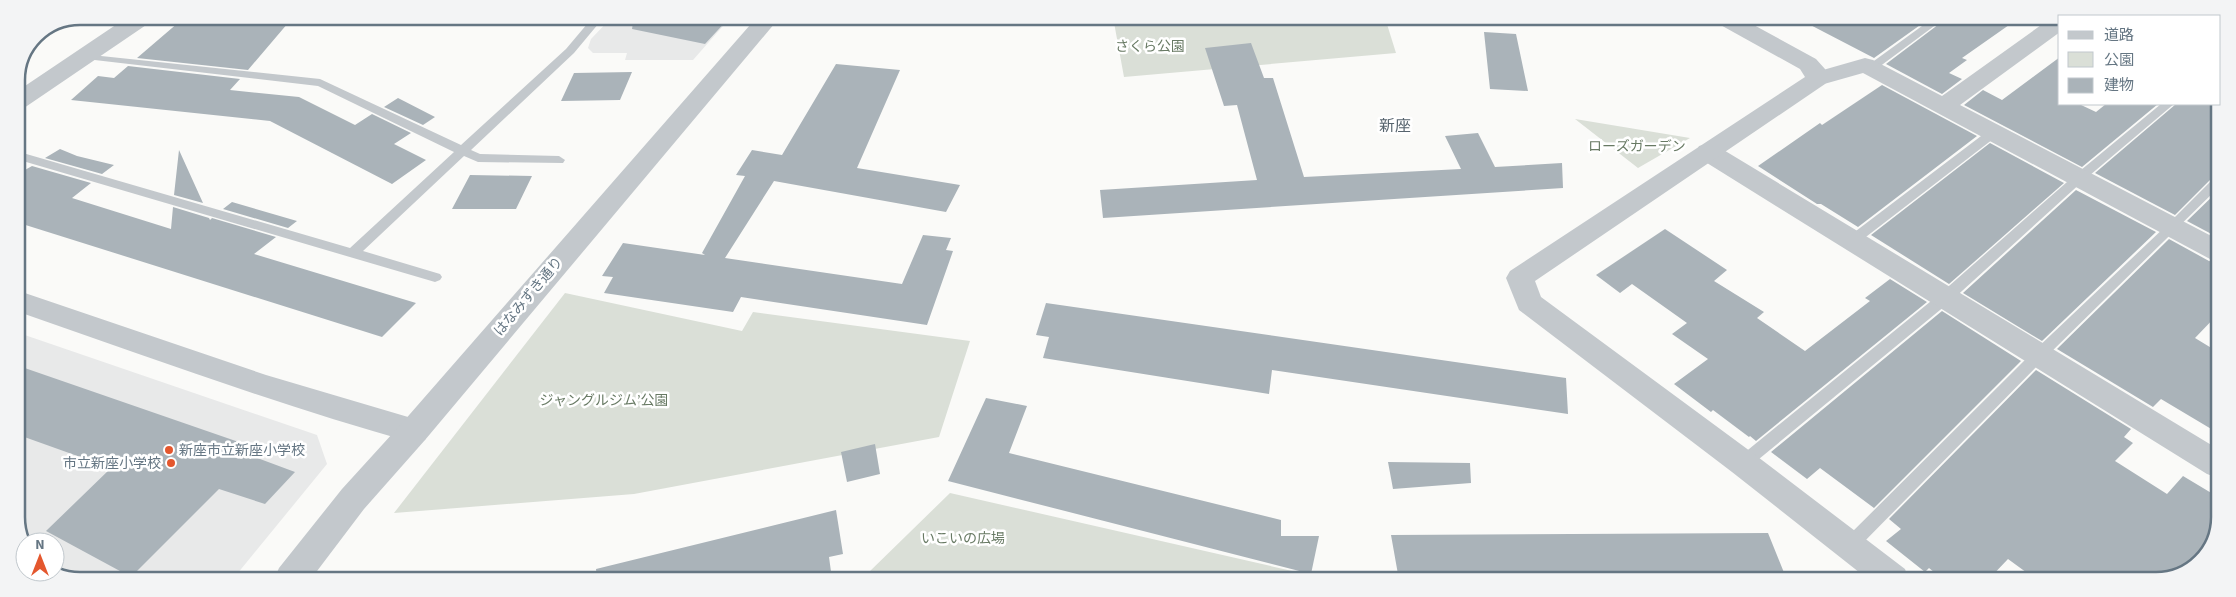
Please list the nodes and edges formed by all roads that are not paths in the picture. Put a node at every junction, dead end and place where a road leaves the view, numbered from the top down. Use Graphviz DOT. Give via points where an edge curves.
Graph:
graph roads {
  1 [pos="131,25"];
  2 [pos="592,25"];
  3 [pos="762,25"];
  4 [pos="1738,25"];
  5 [pos="1930,25"];
  6 [pos="2056,25"];
  7 [pos="86,56"];
  8 [pos="1871,68"];
  9 [pos="1817,79"];
  10 [pos="25,97"];
  11 [pos="2167,105"];
  12 [pos="1943,106"];
  13 [pos="1993,133"];
  14 [pos="465,151"];
  15 [pos="1708,152"];
  16 [pos="25,158"];
  17 [pos="559,160"];
  18 [pos="2079,178"];
  19 [pos="2211,188"];
  20 [pos="2172,228"];
  21 [pos="1853,240"];
  22 [pos="2211,248"];
  23 [pos="353,253"];
  24 [pos="436,277"];
  25 [pos="1946,298"];
  26 [pos="25,303"];
  27 [pos="2039,355"];
  28 [pos="414,431"];
  29 [pos="2211,460"];
  30 [pos="1743,463"];
  31 [pos="1850,546"];
  32 [pos="296,572"];
  33 [pos="1883,572"];
  1 -- 7 [label="street"];
  2 -- 14 [label="lane" via="570,51"];
  3 -- 28 [label="street, はなみずき通り"];
  4 -- 9 [label="street" via="1808,64 1814,69"];
  5 -- 8 [label="lane"];
  6 -- 12 [label="street"];
  7 -- 10 [label="street"];
  7 -- 14 [label="lane" via="320,83"];
  8 -- 9 [label="street" via="1865,65"];
  8 -- 12 [label="street"];
  9 -- 15 [label="street"];
  11 -- 18 [label="lane"];
  12 -- 13 [label="street"];
  13 -- 18 [label="street"];
  13 -- 21 [label="lane"];
  14 -- 17 [label="lane" via="478,158"];
  14 -- 23 [label="lane"];
  15 -- 21 [label="street"];
  15 -- 30 [label="street" via="1520,278 1529,303"];
  16 -- 23 [label="lane"];
  18 -- 20 [label="street"];
  18 -- 25 [label="lane"];
  19 -- 20 [label="lane"];
  20 -- 22 [label="street"];
  20 -- 27 [label="lane"];
  21 -- 25 [label="street"];
  23 -- 24 [label="lane"];
  25 -- 27 [label="street"];
  25 -- 30 [label="lane"];
  26 -- 28 [label="street"];
  27 -- 29 [label="street"];
  27 -- 31 [label="lane"];
  28 -- 32 [label="street, はなみずき通り" via="353,499"];
  30 -- 31 [label="street"];
  31 -- 33 [label="street"];
}
